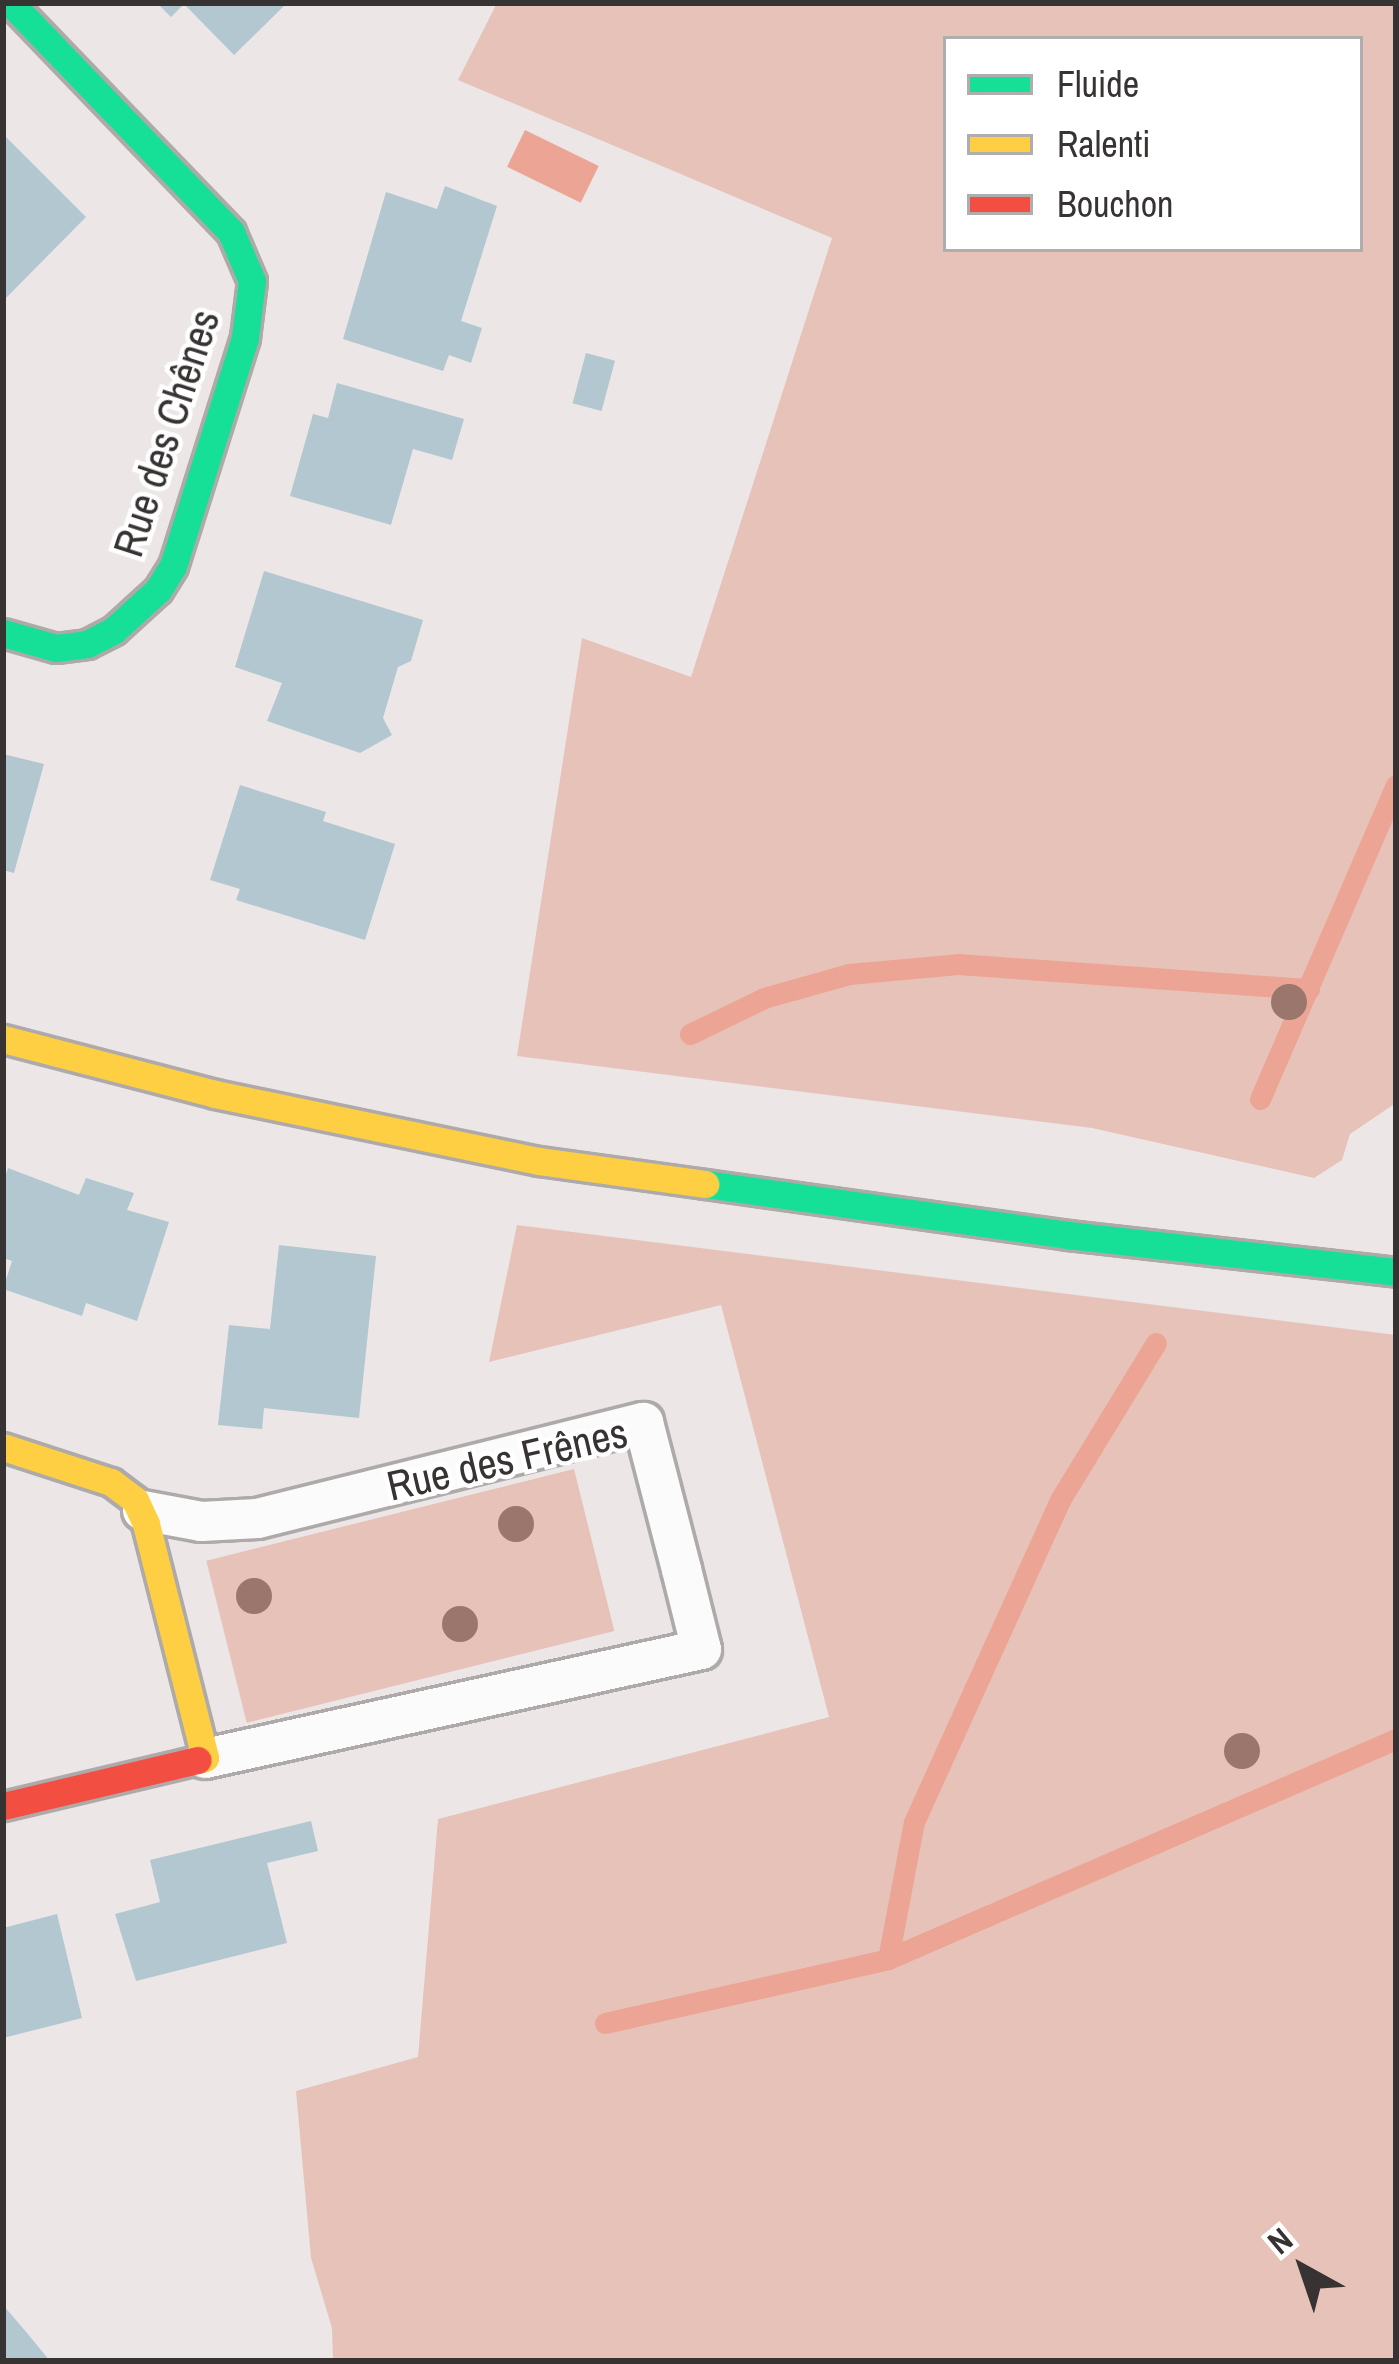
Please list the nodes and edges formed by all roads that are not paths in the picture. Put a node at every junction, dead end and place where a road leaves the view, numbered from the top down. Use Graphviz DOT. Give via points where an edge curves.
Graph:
graph roads {
  1 [pos="10,3"];
  2 [pos="3,633"];
  3 [pos="3,1039"];
  4 [pos="1396,1272"];
  5 [pos="3,1447"];
  6 [pos="142,1510"];
  7 [pos="206,1758"];
  8 [pos="3,1806"];
  1 -- 2 [label="street, Rue des Chênes" via="231,232 252,281 245,337 173,566 158,590 87,644 56,648"];
  3 -- 4 [label="street" via="215,1094 539,1161"];
  5 -- 6 [label="street, Rue des Frênes" via="111,1482"];
  6 -- 7 [label="street"];
  6 -- 7 [label="lane, Rue des Frênes" via="201,1521 257,1518 643,1422 681,1569 701,1649"];
  7 -- 8 [label="street, Rue des Frênes"];
}
